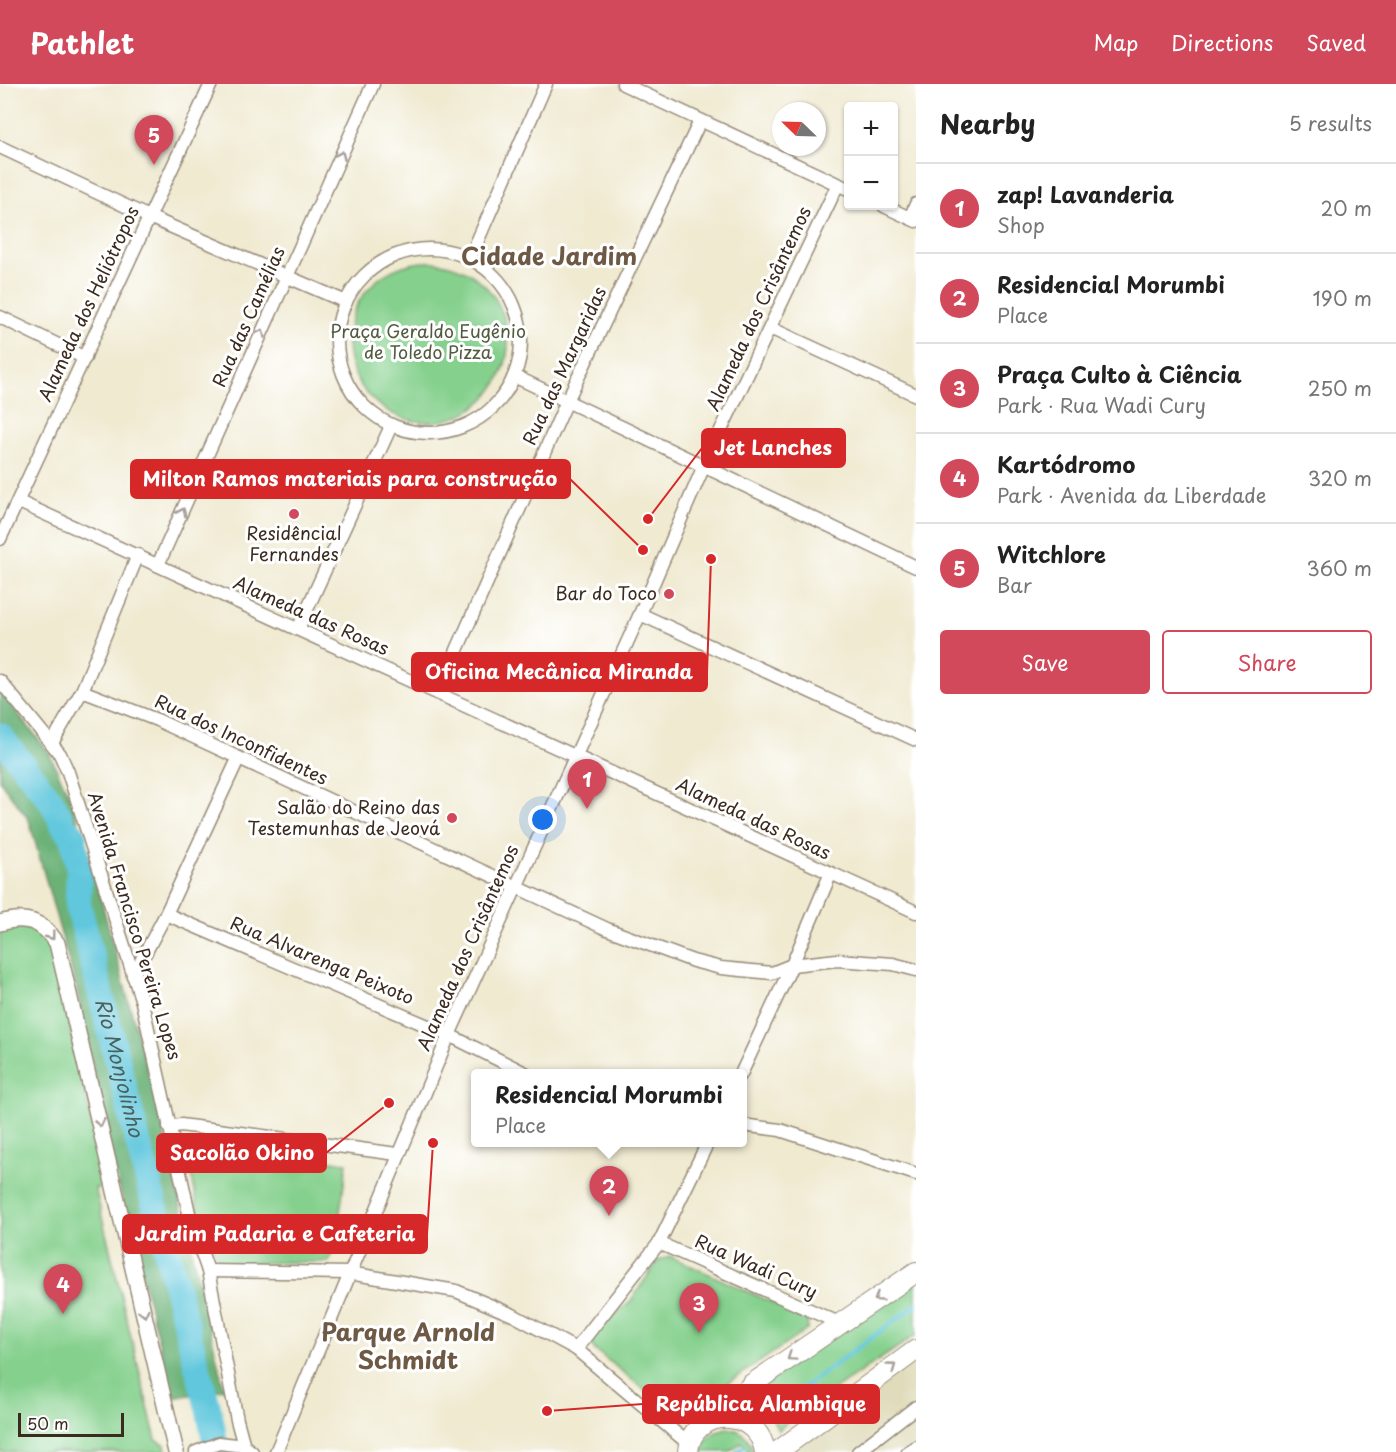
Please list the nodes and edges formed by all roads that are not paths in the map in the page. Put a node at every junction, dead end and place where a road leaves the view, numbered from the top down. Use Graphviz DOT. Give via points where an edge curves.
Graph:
graph roads {
  1 [pos="211,84"];
  2 [pos="373,84"];
  3 [pos="546,84"];
  4 [pos="622,84"];
  5 [pos="700,121"];
  6 [pos="0,147"];
  7 [pos="843,187"];
  8 [pos="916,204"];
  9 [pos="893,210"];
  10 [pos="149,217"];
  11 [pos="913,219"];
  12 [pos="470,258"];
  13 [pos="286,277"];
  14 [pos="346,302"];
  15 [pos="0,316"];
  16 [pos="770,328"];
  17 [pos="85,358"];
  18 [pos="514,376"];
  19 [pos="916,395"];
  20 [pos="567,401"];
  21 [pos="391,426"];
  22 [pos="703,468"];
  23 [pos="19,502"];
  24 [pos="0,539"];
  25 [pos="138,555"];
  26 [pos="158,565"];
  27 [pos="916,567"];
  28 [pos="640,614"];
  29 [pos="298,629"];
  30 [pos="0,681"];
  31 [pos="82,691"];
  32 [pos="438,693"];
  33 [pos="916,740"];
  34 [pos="52,743"];
  35 [pos="575,755"];
  36 [pos="238,759"];
  37 [pos="830,875"];
  38 [pos="516,886"];
  39 [pos="916,912"];
  40 [pos="166,914"];
  41 [pos="0,923"];
  42 [pos="792,965"];
  43 [pos="916,970"];
  44 [pos="133,976"];
  45 [pos="449,1035"];
  46 [pos="517,1069"];
  47 [pos="743,1069"];
  48 [pos="747,1126"];
  49 [pos="169,1127"];
  50 [pos="706,1147"];
  51 [pos="397,1154"];
  52 [pos="916,1174"];
  53 [pos="659,1243"];
  54 [pos="208,1271"];
  55 [pos="916,1272"];
  56 [pos="349,1273"];
  57 [pos="839,1323"];
  58 [pos="576,1349"];
  59 [pos="916,1350"];
  60 [pos="916,1407"];
  61 [pos="717,1419"];
  62 [pos="818,1421"];
  63 [pos="663,1423"];
  64 [pos="282,1439"];
  65 [pos="916,1447"];
  66 [pos="687,1449"];
  67 [pos="247,1450"];
  68 [pos="176,1452"];
  69 [pos="196,1452"];
  70 [pos="268,1452"];
  71 [pos="276,1452"];
  72 [pos="765,1452"];
  73 [pos="777,1452"];
  74 [pos="799,1452"];
  75 [pos="858,1452"];
  76 [pos="908,1452"];
  1 -- 10 [label="street, Alameda dos Heliótropos"];
  13 -- 2 [label="street, Rua das Camélias, one-way"];
  3 -- 12 [label="street"];
  4 -- 5 [label="street"];
  5 -- 7 [label="street"];
  5 -- 20 [label="street, Rua das Margaridas"];
  6 -- 10 [label="street"];
  7 -- 16 [label="street, Alameda dos Crisântemos"];
  8 -- 11 [label="street"];
  9 -- 11 [label="street"];
  10 -- 13 [label="street"];
  10 -- 17 [label="street, Alameda dos Heliótropos"];
  12 -- 14 [label="street" via="442,250 413,250 386,260 362,278"];
  12 -- 18 [label="street" via="492,274 513,304 521,350"];
  13 -- 14 [label="street"];
  26 -- 13 [label="street, Rua das Camélias, one-way"];
  14 -- 21 [label="street" via="338,330 339,359 360,402"];
  15 -- 17 [label="street"];
  16 -- 19 [label="street"];
  16 -- 22 [label="street, Alameda dos Crisântemos"];
  17 -- 23 [label="street, Alameda dos Heliótropos"];
  18 -- 20 [label="street"];
  18 -- 21 [label="street" via="499,402 476,421 448,432 419,433"];
  20 -- 22 [label="street"];
  20 -- 32 [label="street, Rua das Margaridas"];
  21 -- 29 [label="street"];
  22 -- 27 [label="street"];
  22 -- 28 [label="street, Alameda dos Crisântemos"];
  23 -- 24 [label="street, Alameda dos Heliótropos"];
  23 -- 25 [label="street, Alameda das Rosas"];
  25 -- 26 [label="street, Alameda das Rosas"];
  25 -- 31 [label="street"];
  26 -- 29 [label="street, Alameda das Rosas"];
  28 -- 33 [label="street"];
  28 -- 35 [label="street, Alameda dos Crisântemos"];
  29 -- 32 [label="street, Alameda das Rosas"];
  30 -- 34 [label="street, Avenida Francisco Pereira Lopes"];
  31 -- 34 [label="street"];
  31 -- 36 [label="street, Rua dos Inconfidentes" via="157,720"];
  32 -- 35 [label="street, Alameda das Rosas"];
  34 -- 44 [label="street, Avenida Francisco Pereira Lopes" via="68,772"];
  35 -- 37 [label="street, Alameda das Rosas"];
  35 -- 38 [label="street, Alameda dos Crisântemos"];
  36 -- 38 [label="street, Rua dos Inconfidentes"];
  36 -- 40 [label="street"];
  37 -- 39 [label="street, Alameda das Rosas"];
  37 -- 42 [label="street"];
  38 -- 42 [label="street, Rua dos Inconfidentes" via="607,928 693,961 772,973"];
  38 -- 45 [label="street, Alameda dos Crisântemos"];
  40 -- 44 [label="street"];
  40 -- 45 [label="street, Rua Alvarenga Peixoto"];
  41 -- 68 [label="street, one-way" via="36,921 57,943"];
  42 -- 43 [label="street, Rua dos Inconfidentes" via="837,960 893,964"];
  42 -- 47 [label="street"];
  44 -- 49 [label="street, Avenida Francisco Pereira Lopes" via="160,1076"];
  45 -- 46 [label="street, Rua Alvarenga Peixoto"];
  45 -- 51 [label="street, Alameda dos Crisântemos"];
  48 -- 52 [label="street" via="780,1130"];
  49 -- 51 [label="street" via="181,1125"];
  49 -- 54 [label="street, Avenida Francisco Pereira Lopes" via="191,1222"];
  50 -- 53 [label="street"];
  51 -- 56 [label="street, Alameda dos Crisântemos"];
  53 -- 57 [label="street, Rua Wadi Cury"];
  53 -- 58 [label="street"];
  54 -- 56 [label="street"];
  54 -- 67 [label="street, Avenida Francisco Pereira Lopes"];
  55 -- 57 [label="main road, one-way"];
  56 -- 58 [label="street" via="456,1291 513,1315"];
  56 -- 64 [label="street, Alameda dos Crisântemos"];
  57 -- 61 [label="main road, one-way" via="747,1389"];
  58 -- 63 [label="street"];
  62 -- 59 [label="main road, one-way"];
  60 -- 75 [label="street"];
  61 -- 63 [label="street" via="683,1429"];
  61 -- 66 [label="main road" via="701,1427"];
  61 -- 72 [label="main road" via="745,1422 761,1438"];
  62 -- 73 [label="main road"];
  62 -- 74 [label="main road"];
  63 -- 66 [label="street"];
  64 -- 70 [label="street"];
  64 -- 71 [label="street, Alameda dos Crisântemos"];
  65 -- 76 [label="street"];
  67 -- 69 [label="street" via="219,1443"];
}
